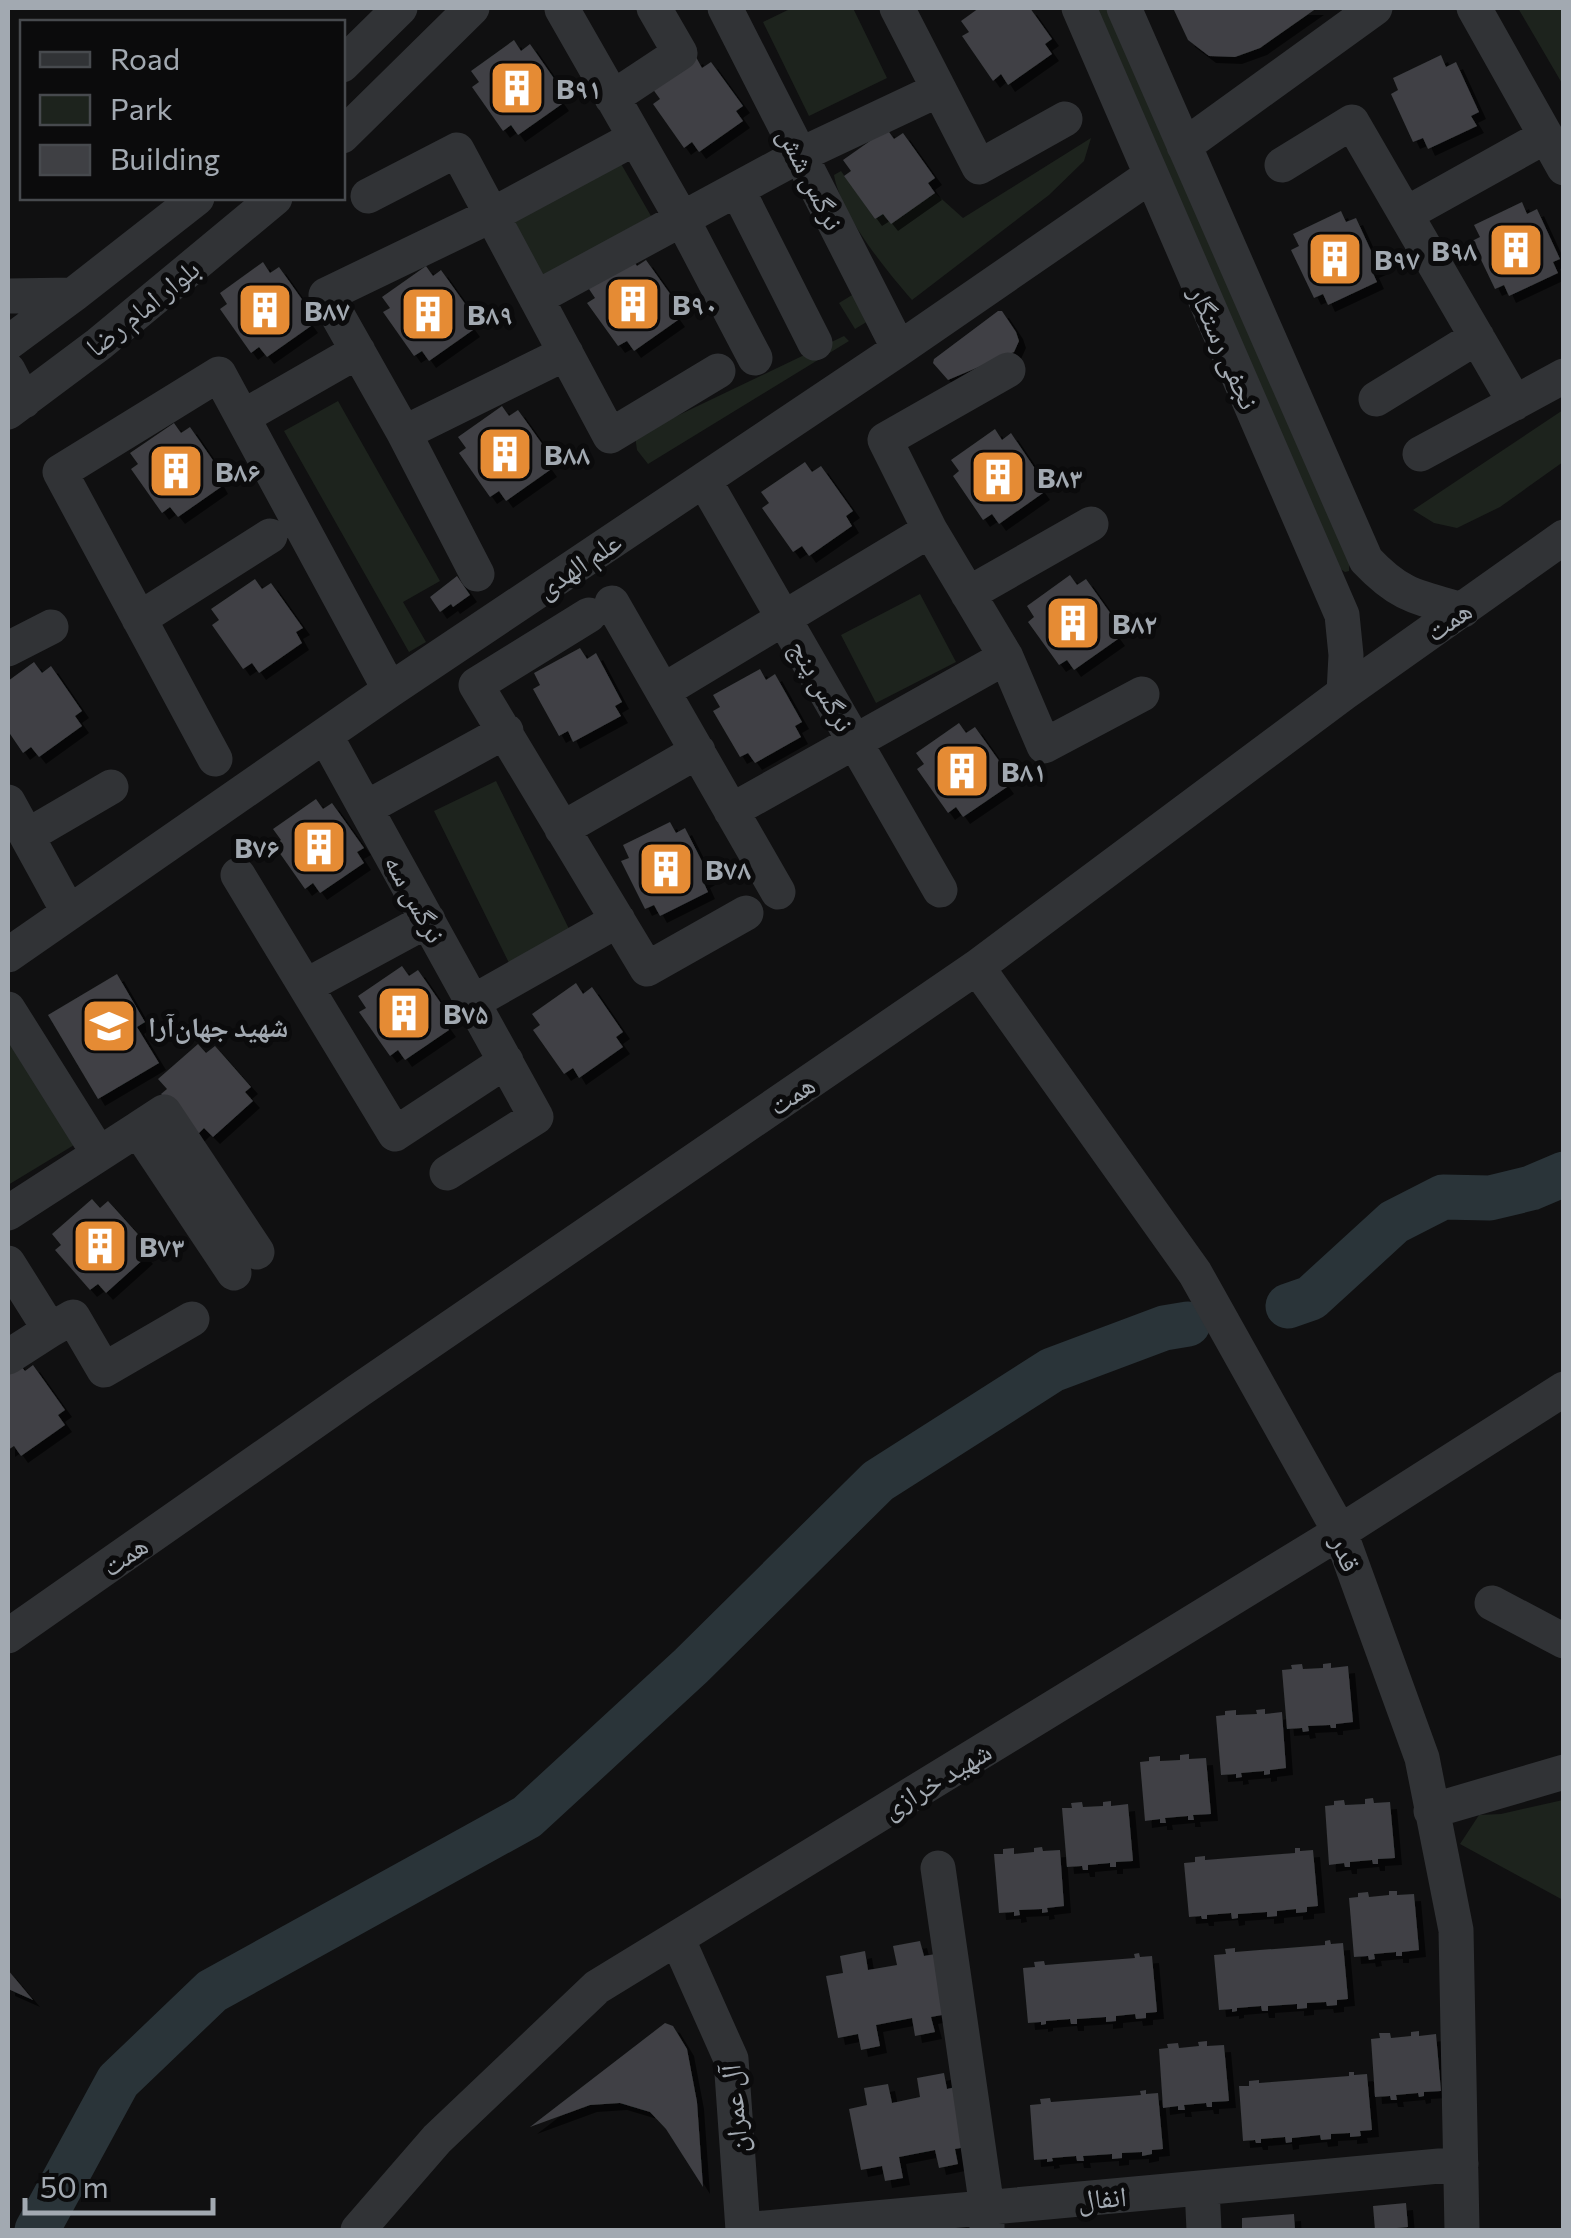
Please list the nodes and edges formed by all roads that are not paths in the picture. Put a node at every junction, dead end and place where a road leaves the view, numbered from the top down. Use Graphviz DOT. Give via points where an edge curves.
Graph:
graph roads {
  1 [pos="400,8"];
  2 [pos="472,8"];
  3 [pos="654,8"];
  4 [pos="897,8"];
  5 [pos="1079,8"];
  6 [pos="1124,8"];
  7 [pos="1375,8"];
  8 [pos="1474,8"];
  9 [pos="562,9"];
  10 [pos="728,9"];
  11 [pos="345,62"];
  12 [pos="938,90"];
  13 [pos="612,98"];
  14 [pos="1065,119"];
  15 [pos="345,133"];
  16 [pos="1546,136"];
  17 [pos="635,138"];
  18 [pos="1184,146"];
  19 [pos="800,156"];
  20 [pos="1282,165"];
  21 [pos="1564,168"];
  22 [pos="1150,176"];
  23 [pos="737,189"];
  24 [pos="368,196"];
  25 [pos="194,200"];
  26 [pos="273,200"];
  27 [pos="1406,214"];
  28 [pos="492,216"];
  29 [pos="682,219"];
  30 [pos="74,295"];
  31 [pos="8,296"];
  32 [pos="536,298"];
  33 [pos="1477,337"];
  34 [pos="8,343"];
  35 [pos="815,344"];
  36 [pos="899,349"];
  37 [pos="358,351"];
  38 [pos="566,354"];
  39 [pos="756,358"];
  40 [pos="1008,370"];
  41 [pos="718,371"];
  42 [pos="1564,376"];
  43 [pos="13,394"];
  44 [pos="1376,399"];
  45 [pos="1515,403"];
  46 [pos="243,417"];
  47 [pos="404,433"];
  48 [pos="1420,454"];
  49 [pos="704,480"];
  50 [pos="1091,524"];
  51 [pos="930,530"];
  52 [pos="270,536"];
  53 [pos="1564,537"];
  54 [pos="478,574"];
  55 [pos="968,594"];
  56 [pos="1462,610"];
  57 [pos="784,618"];
  58 [pos="139,619"];
  59 [pos="50,627"];
  60 [pos="8,649"];
  61 [pos="1006,657"];
  62 [pos="390,690"];
  63 [pos="663,691"];
  64 [pos="1344,693"];
  65 [pos="1142,694"];
  66 [pos="506,732"];
  67 [pos="325,735"];
  68 [pos="855,742"];
  69 [pos="698,751"];
  70 [pos="215,759"];
  71 [pos="110,787"];
  72 [pos="8,802"];
  73 [pos="366,808"];
  74 [pos="731,810"];
  75 [pos="562,829"];
  76 [pos="27,836"];
  77 [pos="238,875"];
  78 [pos="940,890"];
  79 [pos="778,892"];
  80 [pos="69,913"];
  81 [pos="746,913"];
  82 [pos="428,920"];
  83 [pos="618,920"];
  84 [pos="8,956"];
  85 [pos="977,966"];
  86 [pos="306,986"];
  87 [pos="473,1002"];
  88 [pos="8,1009"];
  89 [pos="506,1061"];
  90 [pos="99,1154"];
  91 [pos="447,1173"];
  92 [pos="8,1213"];
  93 [pos="8,1263"];
  94 [pos="246,1263"];
  95 [pos="192,1319"];
  96 [pos="50,1330"];
  97 [pos="8,1357"];
  98 [pos="1564,1389"];
  99 [pos="1340,1532"];
  100 [pos="1492,1602"];
  101 [pos="8,1636"];
  102 [pos="1564,1641"];
  103 [pos="1564,1772"];
  104 [pos="1431,1812"];
  105 [pos="938,1868"];
  106 [pos="677,1938"];
  107 [pos="1461,2164"];
  108 [pos="1202,2188"];
  109 [pos="987,2219"];
  110 [pos="358,2230"];
  111 [pos="743,2230"];
  112 [pos="1204,2230"];
  113 [pos="1462,2230"];
  1 -- 11 [label="street"];
  2 -- 15 [label="street"];
  3 -- 13 [label="street" via="680,54"];
  4 -- 12 [label="street"];
  5 -- 22 [label="street, نجفی رستگار"];
  6 -- 18 [label="street, نجفی رستگار"];
  7 -- 18 [label="street"];
  8 -- 16 [label="street"];
  9 -- 13 [label="street"];
  10 -- 19 [label="street, نرگس شش"];
  12 -- 14 [label="street" via="979,167"];
  12 -- 19 [label="street"];
  13 -- 17 [label="street"];
  16 -- 21 [label="street"];
  16 -- 27 [label="street"];
  17 -- 28 [label="street"];
  17 -- 29 [label="street"];
  18 -- 56 [label="street, نجفی رستگار" via="1366,560 1411,596"];
  19 -- 23 [label="street"];
  19 -- 36 [label="street, نرگس شش"];
  20 -- 27 [label="street" via="1352,122"];
  22 -- 36 [label="street, علم الهدی"];
  22 -- 64 [label="street, نجفی رستگار" via="1342,615"];
  23 -- 29 [label="street"];
  23 -- 35 [label="street"];
  24 -- 28 [label="street" via="458,150"];
  25 -- 30 [label="street, بلوار امام رضا"];
  26 -- 43 [label="street, بلوار امام رضا" via="98,344"];
  27 -- 33 [label="street"];
  28 -- 32 [label="street"];
  28 -- 37 [label="street" via="326,295"];
  29 -- 32 [label="street"];
  29 -- 39 [label="street"];
  30 -- 31 [label="street"];
  30 -- 34 [label="street, بلوار امام رضا"];
  32 -- 38 [label="street"];
  33 -- 44 [label="street"];
  33 -- 45 [label="street"];
  36 -- 49 [label="street, علم الهدی"];
  37 -- 46 [label="street"];
  37 -- 47 [label="street"];
  38 -- 41 [label="street" via="610,436"];
  38 -- 47 [label="street"];
  40 -- 51 [label="street" via="885,440"];
  42 -- 45 [label="street"];
  45 -- 48 [label="street"];
  46 -- 58 [label="street" via="219,374 60,472"];
  46 -- 62 [label="street"];
  47 -- 54 [label="street"];
  49 -- 57 [label="street, نرگس پنج"];
  49 -- 62 [label="street, علم الهدی"];
  50 -- 55 [label="street"];
  51 -- 55 [label="street"];
  51 -- 57 [label="street"];
  52 -- 58 [label="street"];
  53 -- 56 [label="street, همت"];
  55 -- 61 [label="street"];
  56 -- 64 [label="street, همت"];
  57 -- 63 [label="street"];
  57 -- 68 [label="street, نرگس پنج"];
  58 -- 70 [label="street"];
  59 -- 60 [label="street"];
  61 -- 65 [label="street" via="1044,746"];
  61 -- 68 [label="street"];
  62 -- 67 [label="street, علم الهدی"];
  63 -- 66 [label="street" via="600,609 476,685"];
  63 -- 69 [label="street"];
  64 -- 85 [label="street, همت"];
  66 -- 73 [label="street"];
  66 -- 75 [label="street"];
  67 -- 73 [label="street, نرگس سه"];
  67 -- 80 [label="street, علم الهدی"];
  68 -- 74 [label="street"];
  68 -- 78 [label="street, نرگس پنج"];
  69 -- 74 [label="street"];
  69 -- 75 [label="street"];
  71 -- 76 [label="street"];
  72 -- 76 [label="street"];
  73 -- 82 [label="street, نرگس سه"];
  74 -- 79 [label="street"];
  75 -- 83 [label="street"];
  76 -- 80 [label="street"];
  77 -- 86 [label="street"];
  80 -- 84 [label="street, علم الهدی"];
  81 -- 83 [label="street" via="647,969"];
  82 -- 86 [label="street"];
  82 -- 87 [label="street, نرگس سه"];
  83 -- 87 [label="street"];
  85 -- 99 [label="street, قدر" via="1195,1272"];
  85 -- 101 [label="street, همت"];
  86 -- 89 [label="street" via="395,1134"];
  87 -- 89 [label="street, نرگس سه"];
  88 -- 90 [label="street"];
  89 -- 91 [label="street, نرگس سه" via="536,1117"];
  90 -- 92 [label="street"];
  90 -- 94 [label="street" via="138,1129"];
  93 -- 96 [label="street"];
  95 -- 96 [label="street" via="104,1370 74,1317"];
  96 -- 97 [label="street"];
  98 -- 99 [label="street, شهید خرازی"];
  99 -- 104 [label="street, قدر" via="1422,1758"];
  99 -- 106 [label="street, شهید خرازی"];
  100 -- 102 [label="street"];
  103 -- 104 [label="street"];
  104 -- 107 [label="street, قدر" via="1456,1930"];
  105 -- 109 [label="street"];
  106 -- 110 [label="street, شهید خرازی" via="597,1987 437,2139"];
  106 -- 111 [label="street, آل عمران" via="731,2059"];
  107 -- 108 [label="street, انفال"];
  107 -- 113 [label="street, قدر"];
  108 -- 109 [label="street, انفال"];
  108 -- 112 [label="street"];
  109 -- 111 [label="street, انفال"];
}
